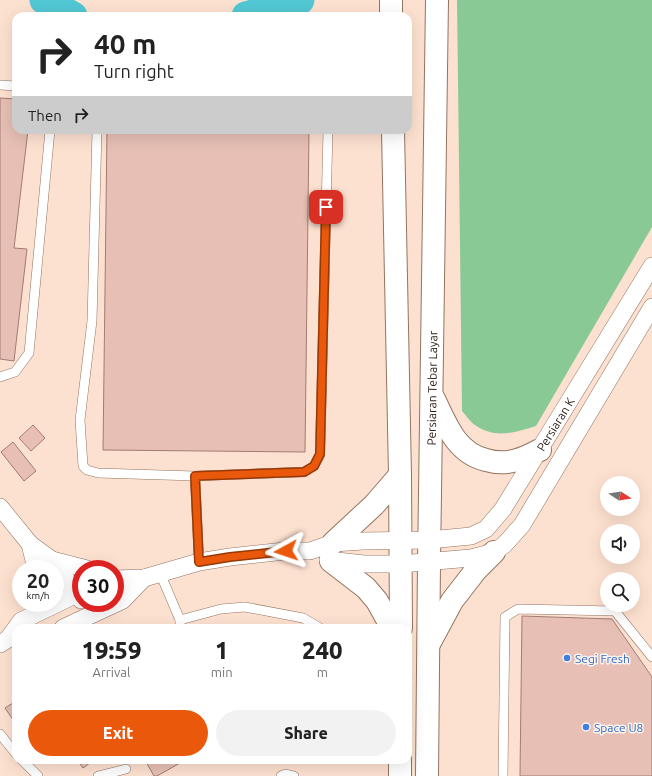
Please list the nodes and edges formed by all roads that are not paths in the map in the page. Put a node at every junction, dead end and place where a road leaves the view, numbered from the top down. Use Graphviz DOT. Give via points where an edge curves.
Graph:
graph roads {
  1 [pos="437,0"];
  2 [pos="0,84"];
  3 [pos="12,86"];
  4 [pos="50,134"];
  5 [pos="97,134"];
  6 [pos="328,134"];
  7 [pos="394,134"];
  8 [pos="652,266"];
  9 [pos="652,307"];
  10 [pos="0,377"];
  11 [pos="432,394"];
  12 [pos="540,450"];
  13 [pos="400,475"];
  14 [pos="195,476"];
  15 [pos="0,507"];
  16 [pos="400,540"];
  17 [pos="429,540"];
  18 [pos="30,544"];
  19 [pos="332,552"];
  20 [pos="494,552"];
  21 [pos="34,560"];
  22 [pos="52,560"];
  23 [pos="199,562"];
  24 [pos="429,563"];
  25 [pos="400,564"];
  26 [pos="160,573"];
  27 [pos="64,576"];
  28 [pos="144,578"];
  29 [pos="124,579"];
  30 [pos="72,587"];
  31 [pos="124,599"];
  32 [pos="24,612"];
  33 [pos="38,612"];
  34 [pos="58,612"];
  35 [pos="75,612"];
  36 [pos="21,621"];
  37 [pos="19,624"];
  38 [pos="64,624"];
  39 [pos="67,624"];
  40 [pos="180,624"];
  41 [pos="313,624"];
  42 [pos="390,624"];
  43 [pos="401,624"];
  44 [pos="428,646"];
  45 [pos="652,657"];
  46 [pos="0,734"];
  47 [pos="12,748"];
  48 [pos="26,764"];
  49 [pos="400,764"];
  50 [pos="126,769"];
  51 [pos="38,776"];
  52 [pos="98,776"];
  53 [pos="281,776"];
  54 [pos="294,776"];
  55 [pos="400,776"];
  56 [pos="427,776"];
  57 [pos="503,776"];
  1 -- 11 [label="main road, Persiaran Tebar Layar"];
  2 -- 3 [label="lane"];
  4 -- 10 [label="lane" via="29,353 15,372"];
  5 -- 14 [label="lane" via="92,321 80,420 83,466 98,473"];
  6 -- 14 [label="lane" via="320,454 314,466 304,472"];
  7 -- 13 [label="main road"];
  8 -- 12 [label="street, Persiaran K"];
  9 -- 20 [label="street, Persiaran K" via="522,525"];
  11 -- 12 [label="main road" via="449,431 463,450 476,458 496,463 516,460"];
  11 -- 17 [label="main road, Persiaran Tebar Layar"];
  12 -- 17 [label="street, Persiaran K" via="503,510 486,529 471,536"];
  13 -- 16 [label="main road"];
  13 -- 19 [label="main road"];
  14 -- 23 [label="lane"];
  15 -- 18 [label="street"];
  16 -- 17 [label="street, Persiaran K"];
  16 -- 19 [label="street, Persiaran K"];
  16 -- 25 [label="main road"];
  17 -- 24 [label="main road, Persiaran Tebar Layar"];
  18 -- 21 [label="street"];
  18 -- 22 [label="street"];
  19 -- 23 [label="street" via="273,552"];
  19 -- 25 [label="street, Persiaran K" via="364,564"];
  19 -- 42 [label="main road" via="377,601"];
  20 -- 24 [label="street, Persiaran K" via="471,558"];
  20 -- 44 [label="main road" via="452,601"];
  23 -- 26 [label="street"];
  24 -- 25 [label="street, Persiaran K"];
  24 -- 44 [label="main road, Persiaran Tebar Layar"];
  25 -- 43 [label="main road"];
  26 -- 28 [label="street"];
  26 -- 40 [label="lane"];
  27 -- 30 [label="street"];
  28 -- 29 [label="street"];
  28 -- 31 [label="street"];
  32 -- 36 [label="street"];
  33 -- 36 [label="street"];
  34 -- 38 [label="street"];
  35 -- 39 [label="street"];
  36 -- 37 [label="street"];
  40 -- 41 [label="lane" via="221,609 245,607 303,618"];
  44 -- 56 [label="main road, Persiaran Tebar Layar"];
  45 -- 57 [label="lane" via="615,611 518,609 505,618"];
  46 -- 47 [label="lane"];
  48 -- 51 [label="lane"];
  49 -- 55 [label="main road"];
  50 -- 52 [label="lane"];
  53 -- 54 [label="lane"];
}
